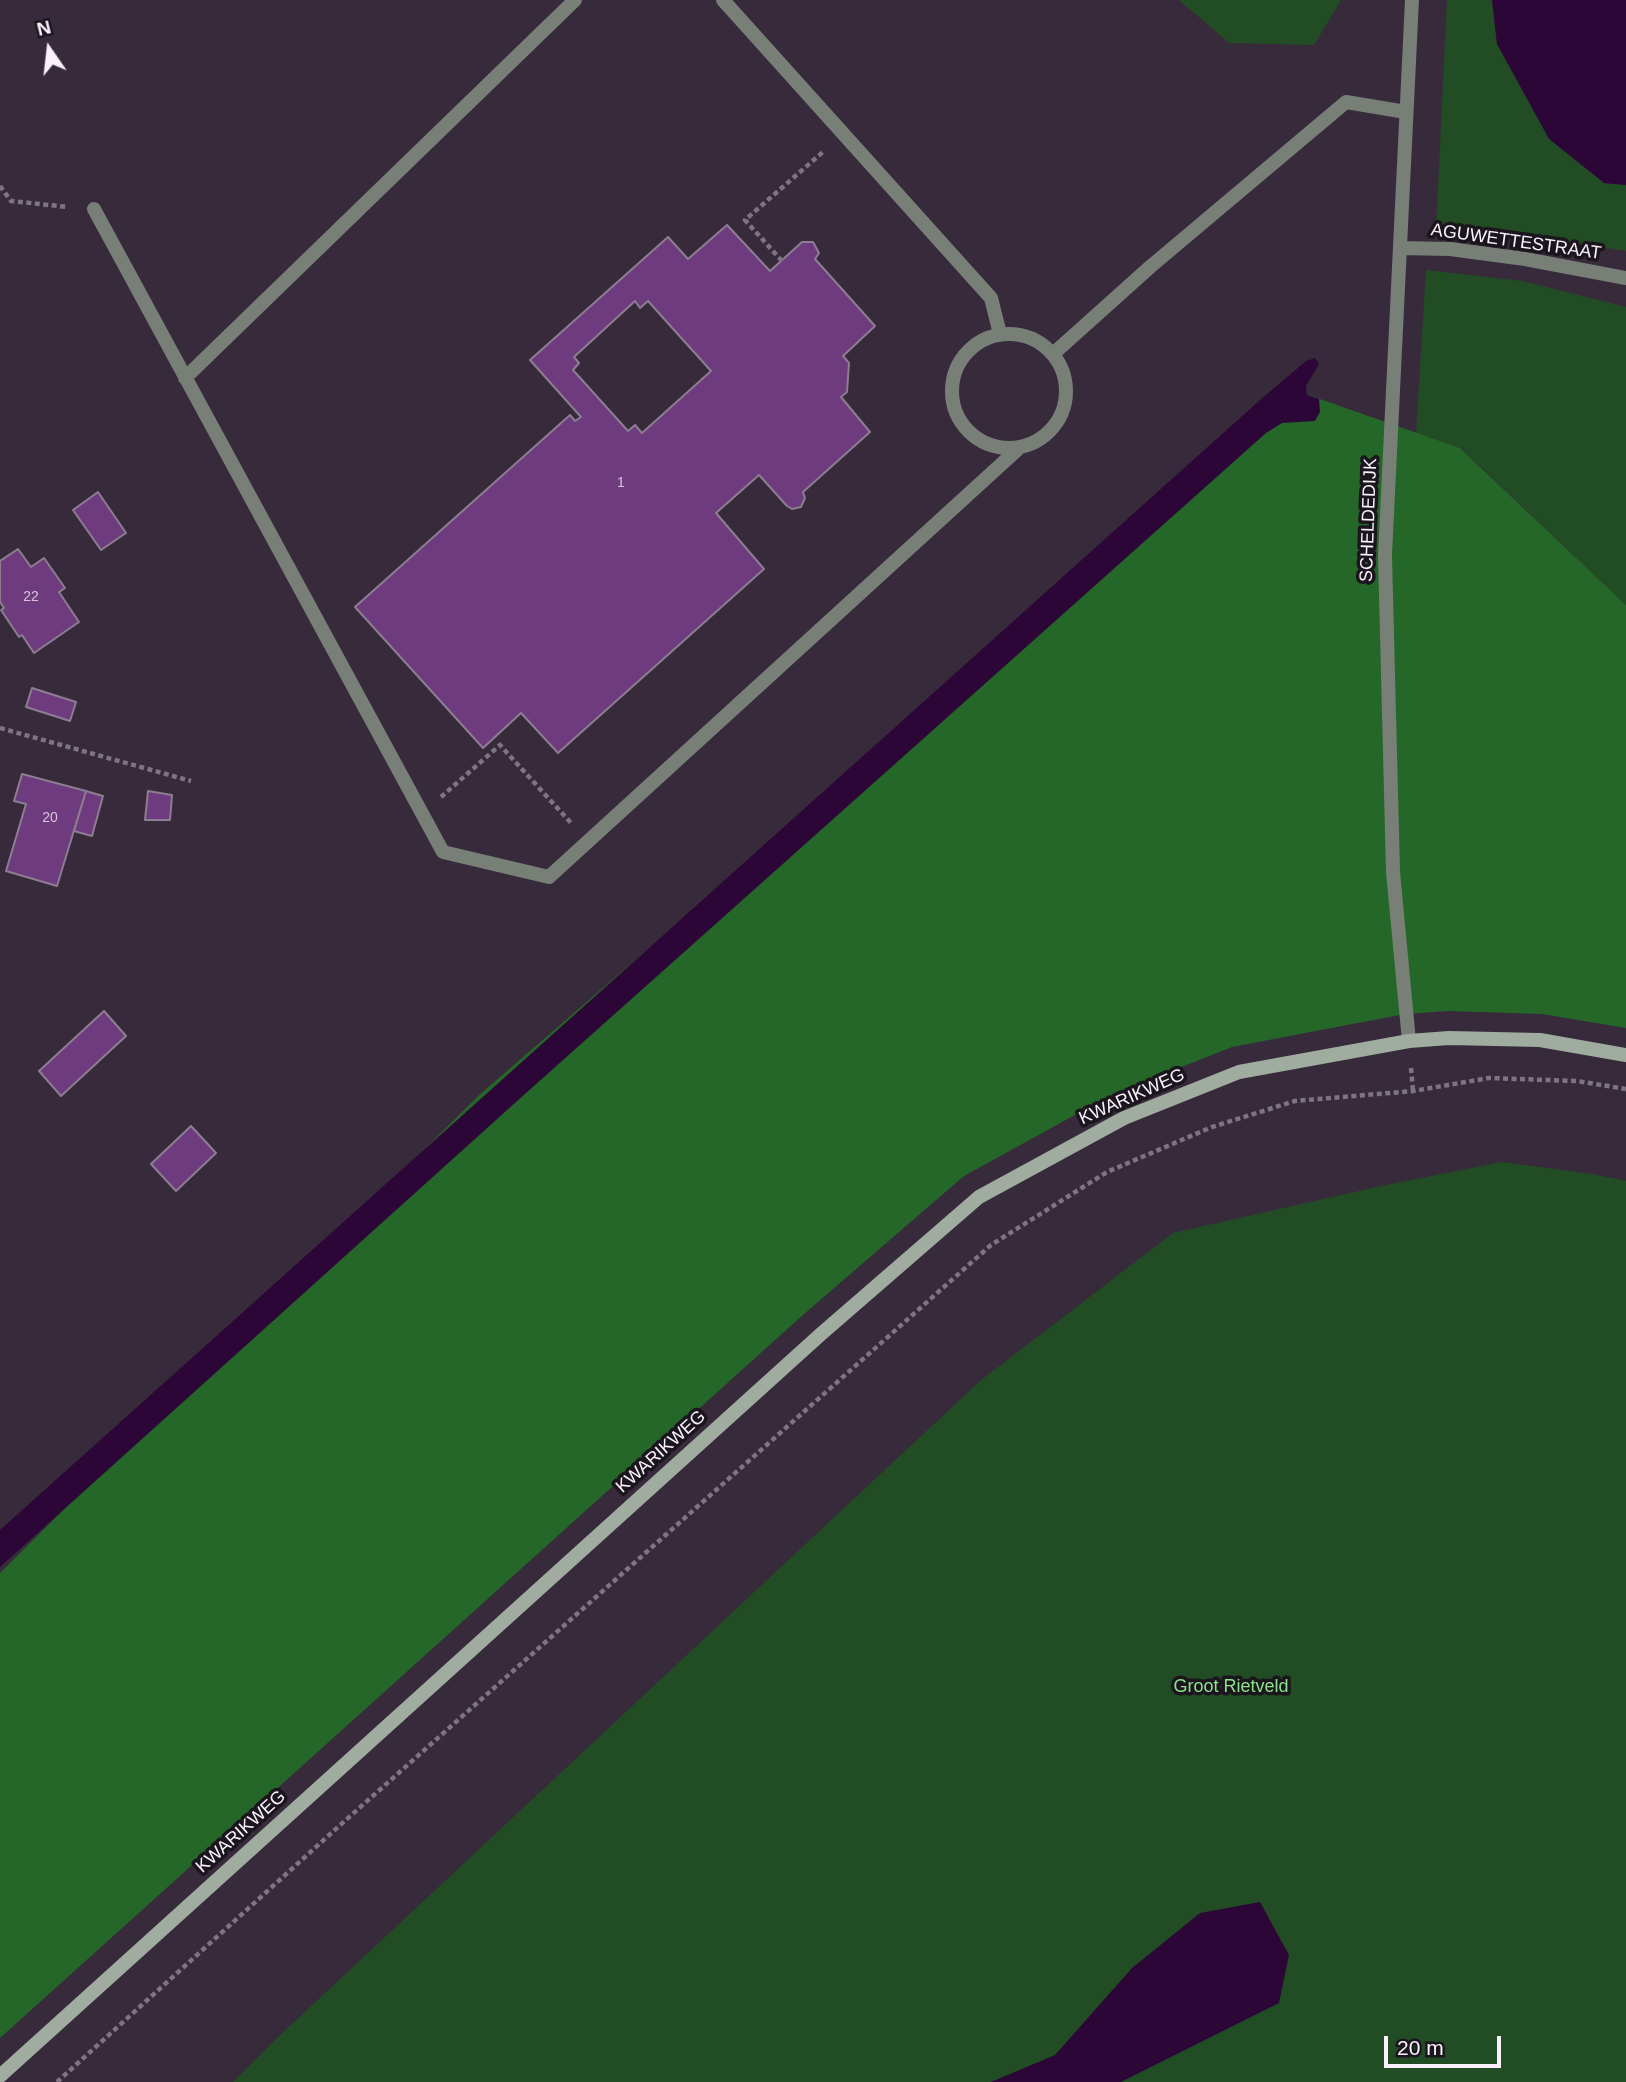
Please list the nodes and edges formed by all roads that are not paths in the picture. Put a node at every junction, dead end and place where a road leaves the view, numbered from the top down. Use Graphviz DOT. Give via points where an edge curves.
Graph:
graph roads {
  1 [pos="575,0"];
  2 [pos="723,0"];
  3 [pos="1412,0"];
  4 [pos="1406,112"];
  5 [pos="94,209"];
  6 [pos="1400,248"];
  7 [pos="1626,278"];
  8 [pos="1000,334"];
  9 [pos="1053,354"];
  10 [pos="185,378"];
  11 [pos="1018,449"];
  12 [pos="1409,1041"];
  13 [pos="1626,1055"];
  14 [pos="0,2076"];
  1 -- 10 [label="street"];
  2 -- 8 [label="street" via="991,298"];
  3 -- 4 [label="street, SCHELDEDIJK"];
  4 -- 6 [label="street, SCHELDEDIJK"];
  4 -- 9 [label="street" via="1346,102"];
  5 -- 10 [label="street"];
  6 -- 7 [label="street, AGUWETTESTRAAT" via="1450,249"];
  6 -- 12 [label="street, SCHELDEDIJK" via="1385,555 1394,872"];
  8 -- 9 [label="street" via="1038,341"];
  8 -- 11 [label="street" via="965,354 951,391 964,428 979,441"];
  9 -- 11 [label="street" via="1063,369 1066,403 1049,433"];
  10 -- 11 [label="street" via="443,852 549,877"];
  12 -- 13 [label="street, KWARIKWEG" via="1540,1040"];
  12 -- 14 [label="street, KWARIKWEG" via="1239,1072 1124,1118 979,1198 821,1334"];
}
